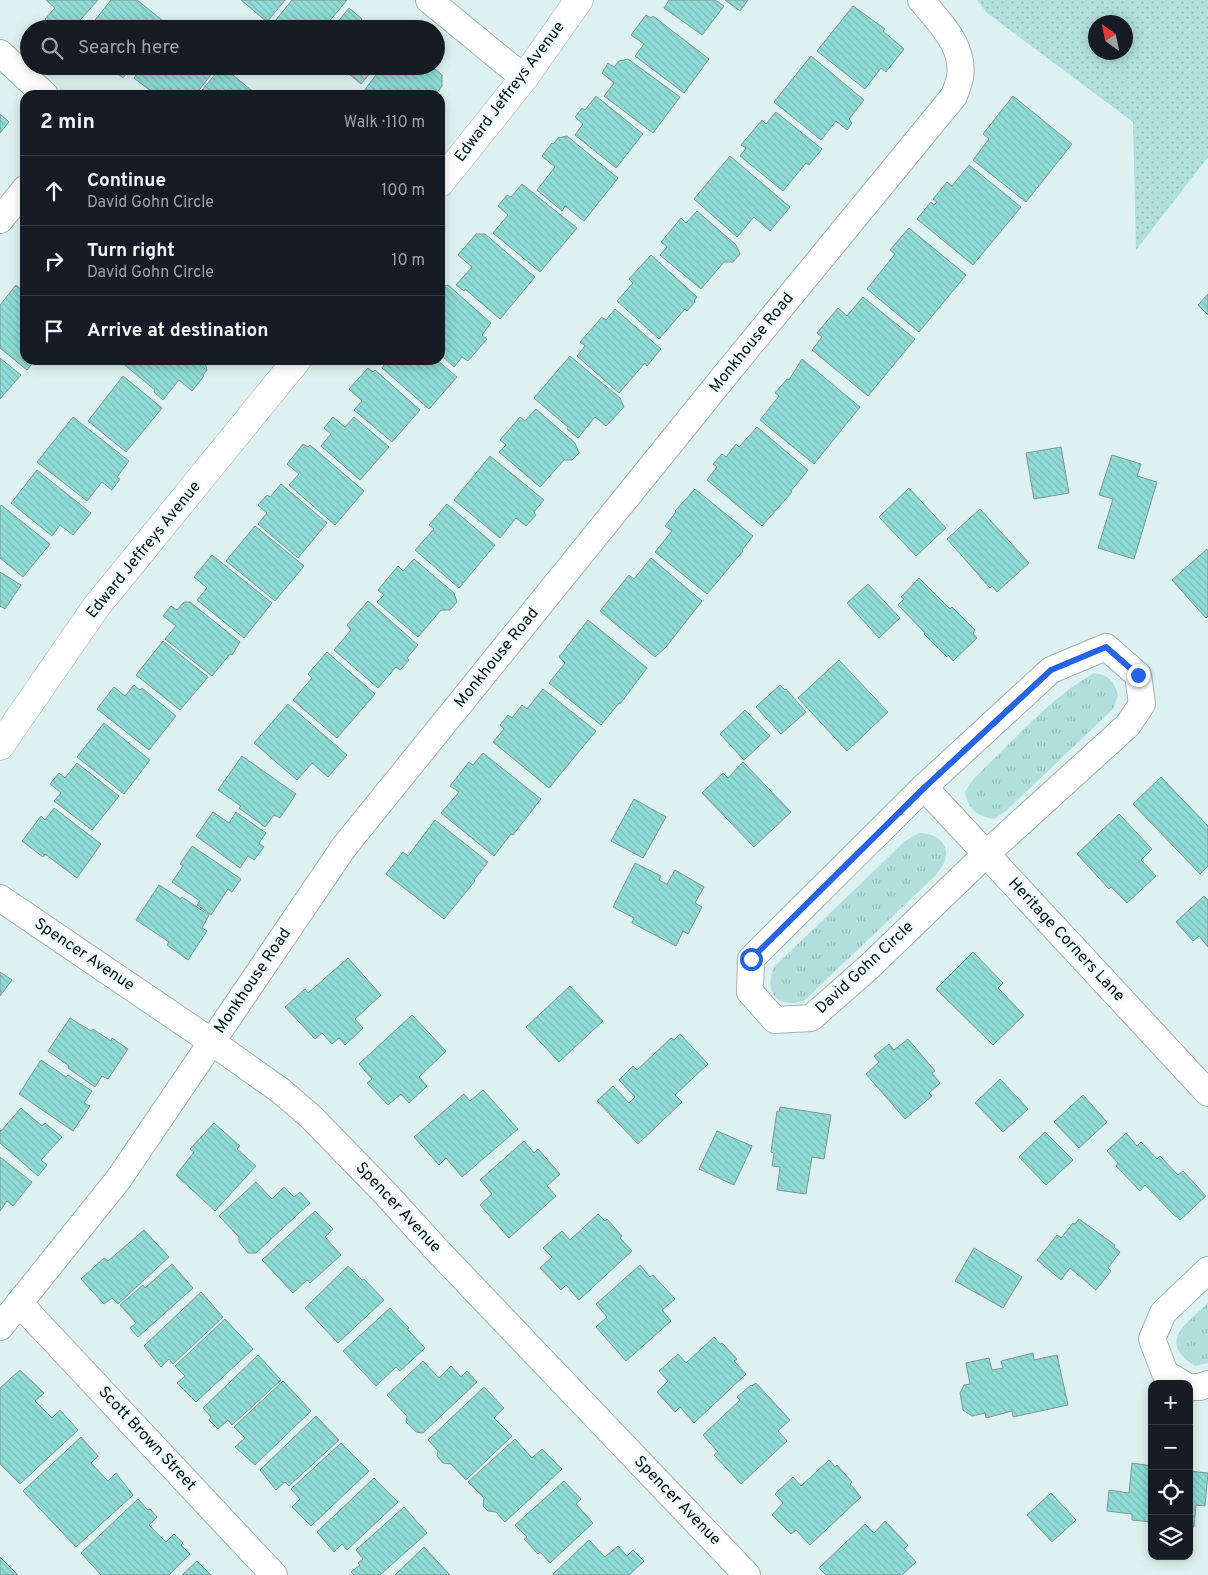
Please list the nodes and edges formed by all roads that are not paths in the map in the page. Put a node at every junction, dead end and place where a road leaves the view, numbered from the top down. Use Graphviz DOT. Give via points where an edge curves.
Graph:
graph roads {
  1 [pos="429,0"];
  2 [pos="579,0"];
  3 [pos="921,0"];
  4 [pos="0,53"];
  5 [pos="20,72"];
  6 [pos="24,75"];
  7 [pos="524,78"];
  8 [pos="40,90"];
  9 [pos="445,177"];
  10 [pos="20,195"];
  11 [pos="0,220"];
  12 [pos="293,365"];
  13 [pos="0,746"];
  14 [pos="924,788"];
  15 [pos="986,854"];
  16 [pos="0,898"];
  17 [pos="212,1042"];
  18 [pos="1208,1093"];
  19 [pos="1208,1270"];
  20 [pos="19,1304"];
  21 [pos="0,1327"];
  22 [pos="1176,1380"];
  23 [pos="1208,1384"];
  24 [pos="1193,1387"];
  25 [pos="274,1575"];
  26 [pos="747,1575"];
  1 -- 7 [label="street"];
  2 -- 7 [label="street, Edward Jeffreys Avenue"];
  3 -- 17 [label="street, Monkhouse Road" via="956,47 960,78 954,96 344,847"];
  4 -- 5 [label="street"];
  6 -- 8 [label="street"];
  7 -- 9 [label="street, Edward Jeffreys Avenue"];
  10 -- 11 [label="street"];
  12 -- 13 [label="street, Edward Jeffreys Avenue" via="96,607"];
  14 -- 15 [label="street, Heritage Corners Lane"];
  14 -- 15 [label="street, David Gohn Circle" via="1051,670 1106,647 1138,675 1142,704 1128,725"];
  14 -- 15 [label="street, David Gohn Circle" via="751,959 750,992 775,1020 811,1018 874,963"];
  15 -- 18 [label="street, Heritage Corners Lane"];
  16 -- 17 [label="street, Spencer Avenue"];
  17 -- 20 [label="street, Monkhouse Road" via="118,1180"];
  17 -- 26 [label="street, Spencer Avenue" via="281,1091 311,1117"];
  19 -- 22 [label="street" via="1163,1313 1152,1339 1165,1373"];
  20 -- 21 [label="street, Monkhouse Road"];
  20 -- 25 [label="street, Scott Brown Street"];
  23 -- 24 [label="street"];
}
